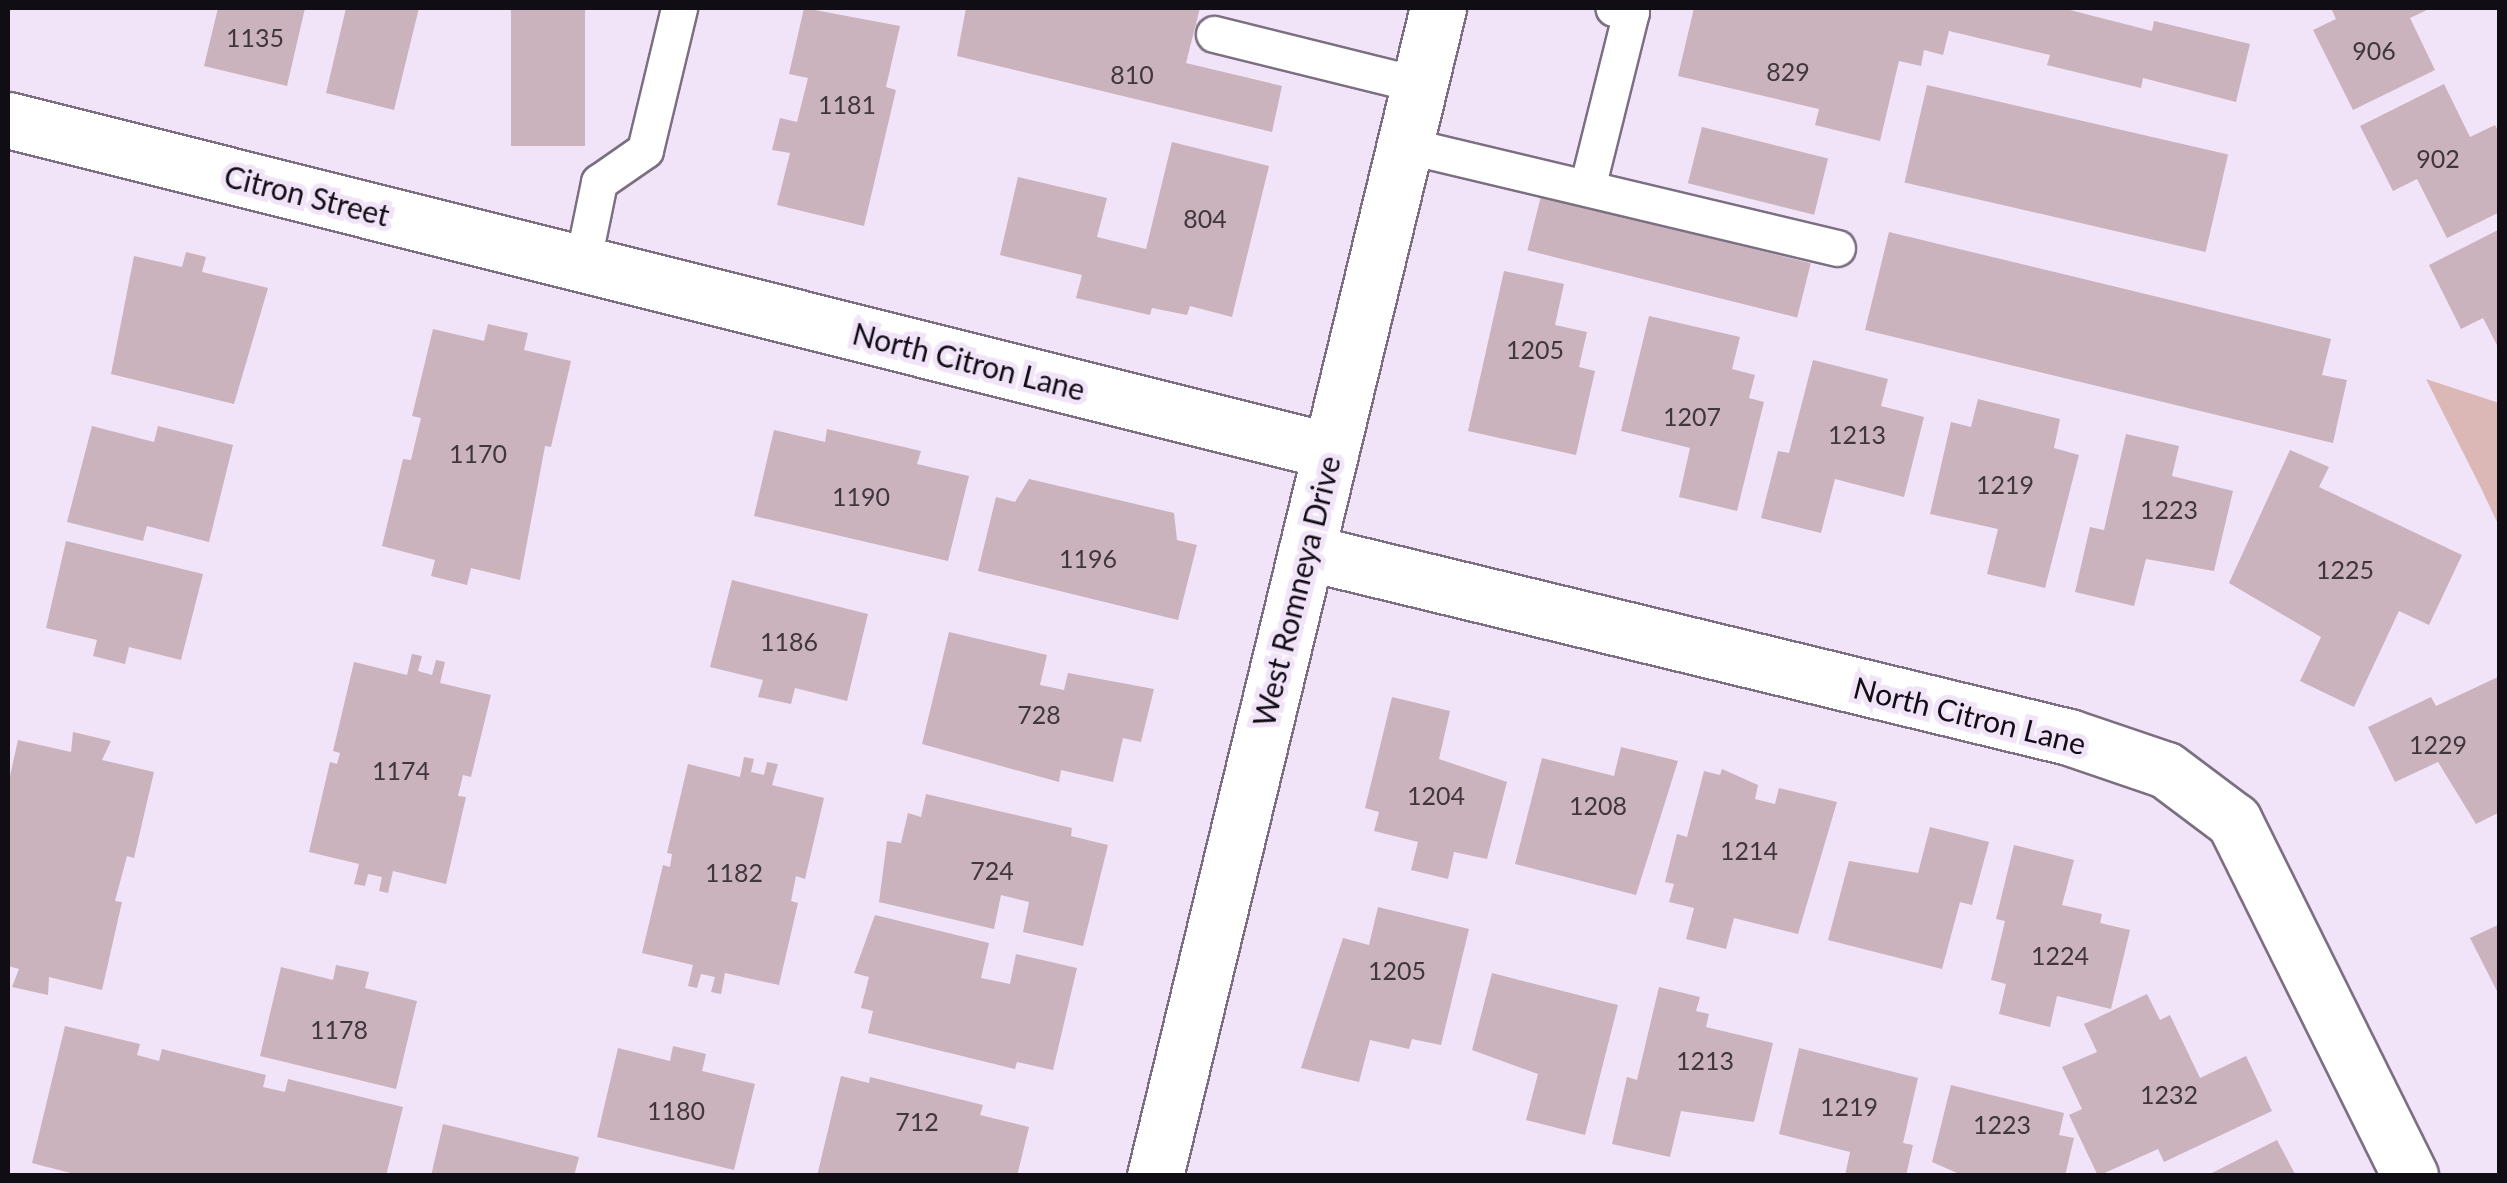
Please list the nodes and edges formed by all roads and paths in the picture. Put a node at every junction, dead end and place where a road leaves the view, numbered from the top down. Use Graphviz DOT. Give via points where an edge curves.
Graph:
graph roads {
  1 [pos="679,8"];
  2 [pos="1438,8"];
  3 [pos="1612,8"];
  4 [pos="1214,34"];
  5 [pos="1420,84"];
  6 [pos="8,120"];
  7 [pos="1404,144"];
  8 [pos="1587,188"];
  9 [pos="1837,248"];
  10 [pos="594,268"];
  11 [pos="1330,451"];
  12 [pos="1306,552"];
  13 [pos="1161,1174"];
  14 [pos="2410,1176"];
  1 -- 10 [label="lane" via="645,150 600,182"];
  2 -- 5 [label="street, West Romneya Drive"];
  3 -- 8 [label="lane" via="1631,12"];
  4 -- 5 [label="lane"];
  5 -- 7 [label="street, West Romneya Drive"];
  6 -- 10 [label="street, Citron Street"];
  7 -- 8 [label="lane"];
  7 -- 11 [label="street, West Romneya Drive"];
  8 -- 9 [label="lane"];
  10 -- 11 [label="street, North Citron Lane"];
  11 -- 12 [label="street, West Romneya Drive"];
  12 -- 13 [label="street, West Romneya Drive"];
  12 -- 14 [label="street, North Citron Lane" via="2069,737 2166,770 2234,821"];
}
